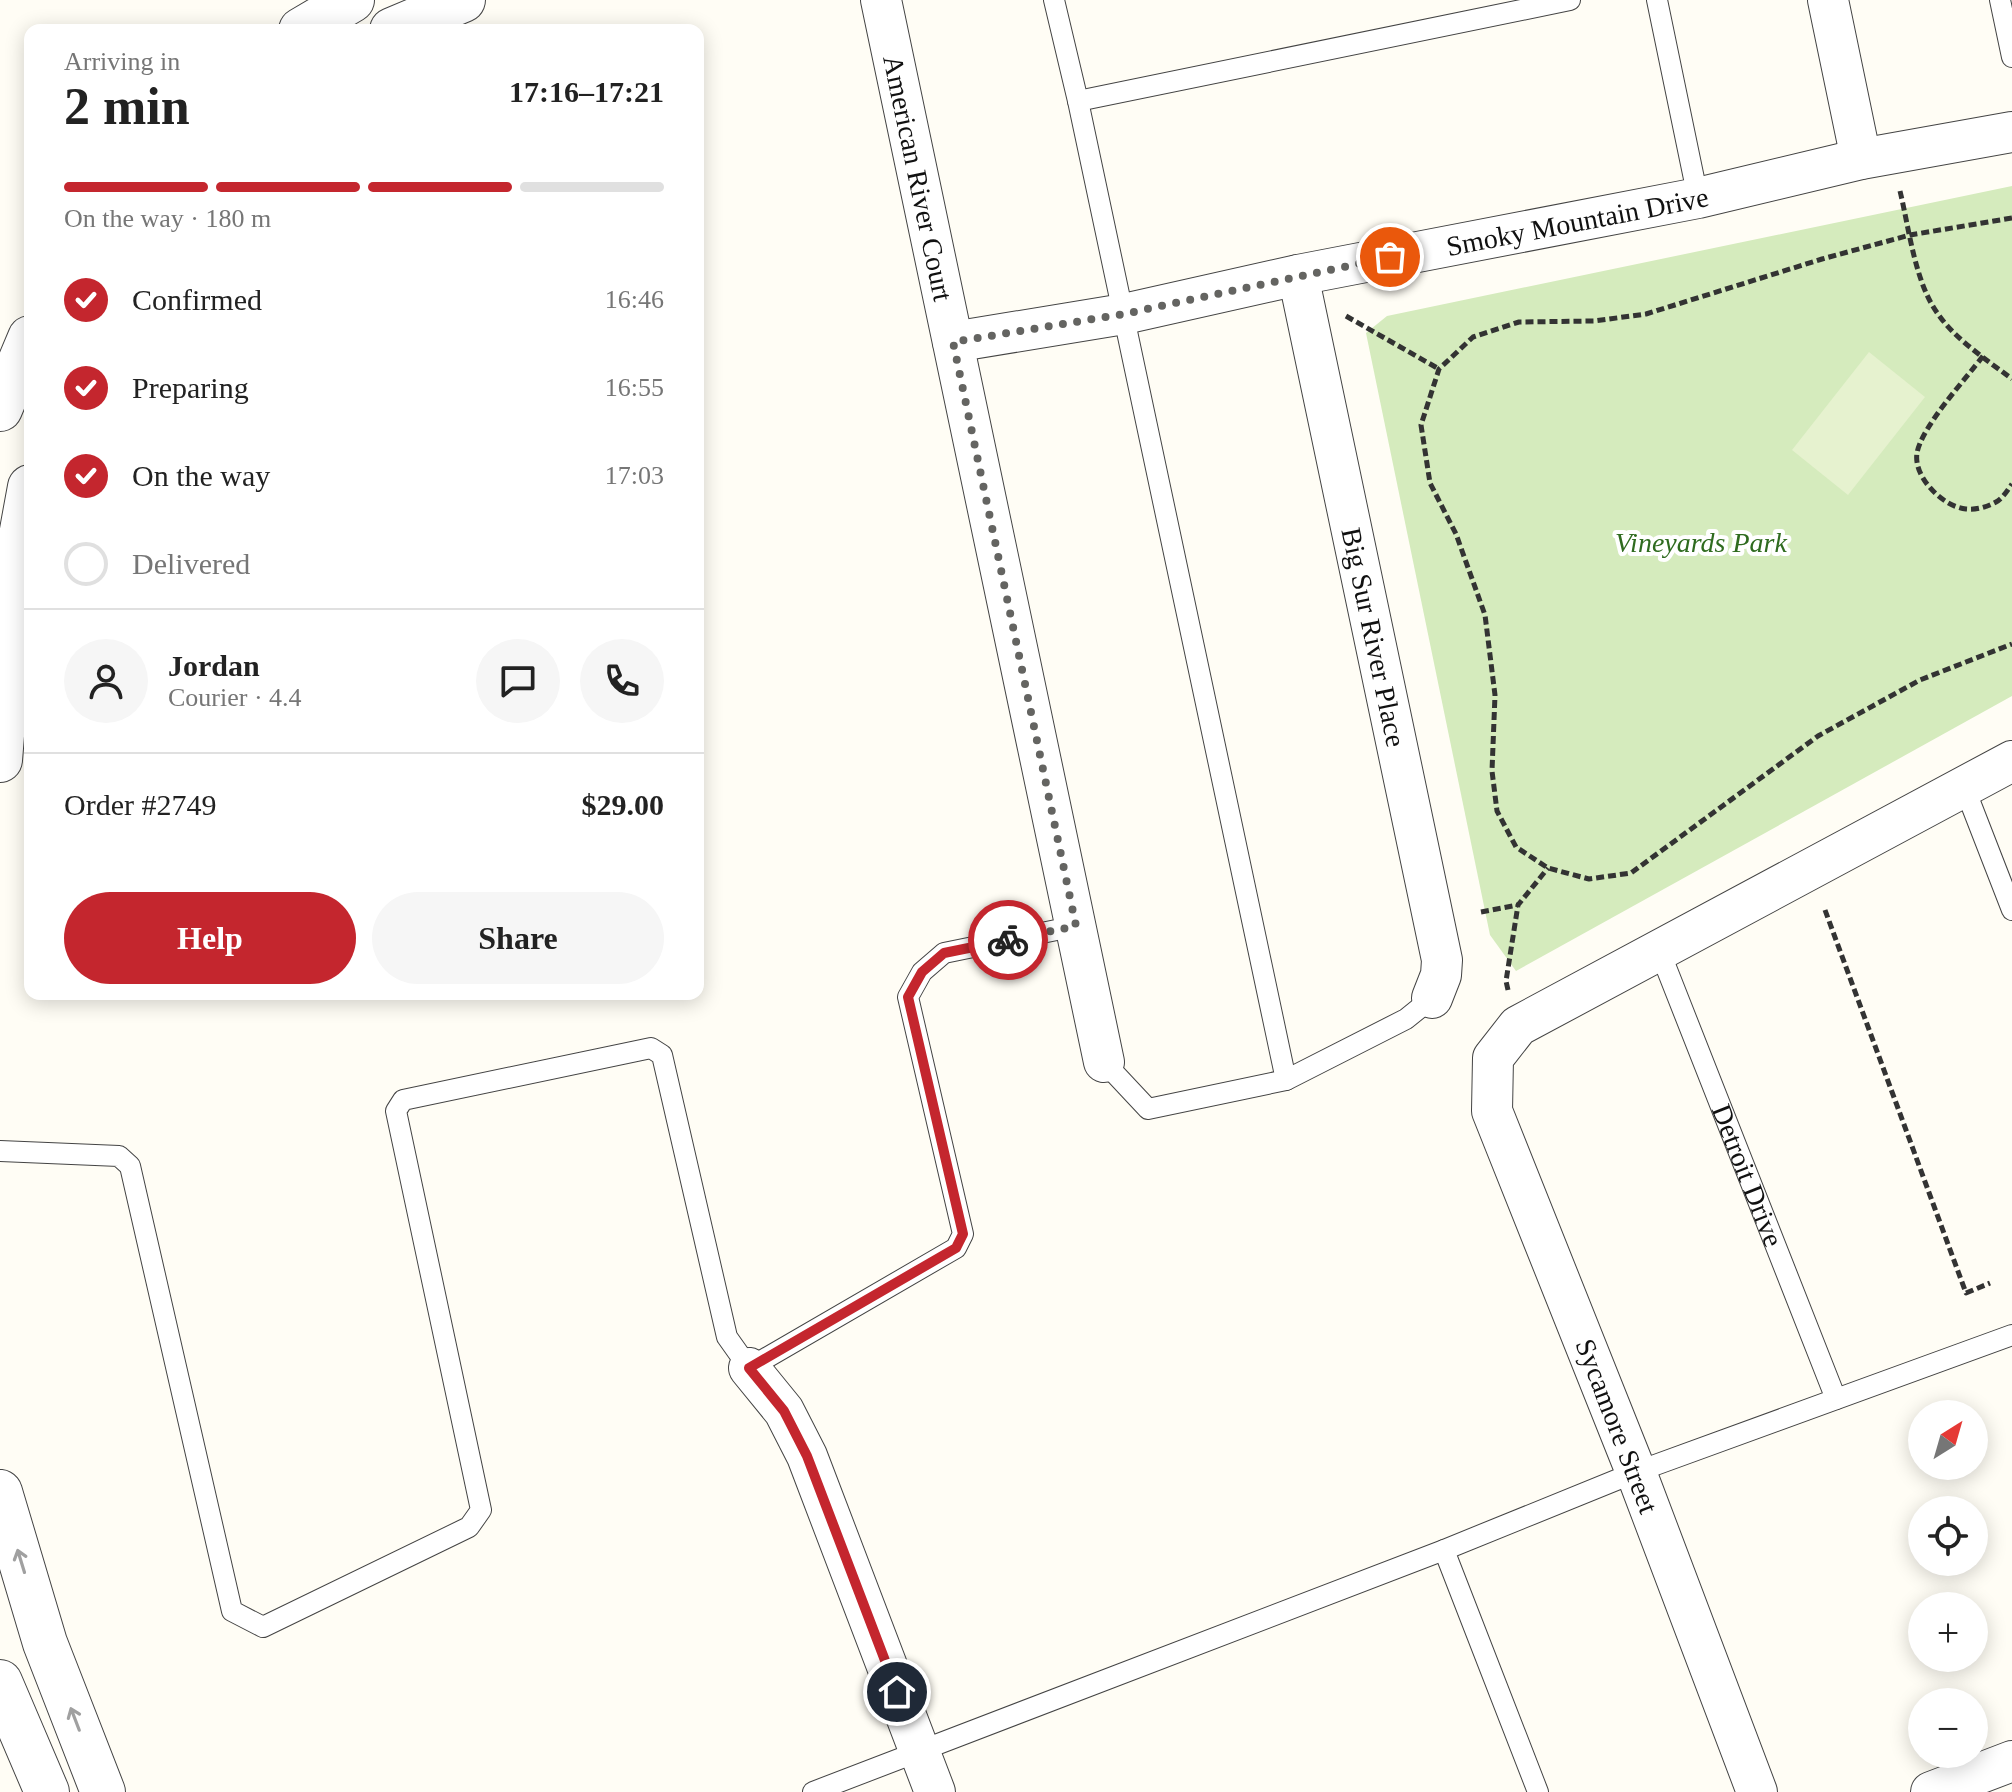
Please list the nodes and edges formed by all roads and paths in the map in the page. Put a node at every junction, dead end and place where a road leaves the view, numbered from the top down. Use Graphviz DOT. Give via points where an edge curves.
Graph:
graph roads {
  1 [pos="352,0"];
  2 [pos="463,0"];
  3 [pos="881,0"];
  4 [pos="1054,0"];
  5 [pos="1570,0"];
  6 [pos="1657,0"];
  7 [pos="1828,0"];
  8 [pos="2000,0"];
  9 [pos="311,24"];
  10 [pos="406,24"];
  11 [pos="2012,57"];
  12 [pos="1078,101"];
  13 [pos="2012,132"];
  14 [pos="1876,157"];
  15 [pos="1698,198"];
  16 [pos="2012,218"];
  17 [pos="1910,235"];
  18 [pos="1298,275"];
  19 [pos="1334,310"];
  20 [pos="1124,314"];
  21 [pos="953,342"];
  22 [pos="24,352"];
  23 [pos="1983,356"];
  24 [pos="1439,369"];
  25 [pos="2012,379"];
  26 [pos="0,409"];
  27 [pos="2012,484"];
  28 [pos="24,520"];
  29 [pos="2012,644"];
  30 [pos="0,760"];
  31 [pos="2012,761"];
  32 [pos="1965,789"];
  33 [pos="1548,868"];
  34 [pos="1518,905"];
  35 [pos="1825,910"];
  36 [pos="2012,910"];
  37 [pos="1481,912"];
  38 [pos="1076,926"];
  39 [pos="1660,952"];
  40 [pos="1432,998"];
  41 [pos="1518,1026"];
  42 [pos="1104,1062"];
  43 [pos="1286,1080"];
  44 [pos="0,1151"];
  45 [pos="1990,1283"];
  46 [pos="2012,1335"];
  47 [pos="749,1368"];
  48 [pos="1836,1399"];
  49 [pos="1636,1472"];
  50 [pos="0,1492"];
  51 [pos="1444,1550"];
  52 [pos="0,1682"];
  53 [pos="920,1751"];
  54 [pos="2012,1761"];
  55 [pos="47,1792"];
  56 [pos="103,1792"];
  57 [pos="813,1792"];
  58 [pos="935,1792"];
  59 [pos="1538,1792"];
  60 [pos="1757,1792"];
  61 [pos="1931,1792"];
  1 -- 9 [label="street"];
  2 -- 10 [label="street"];
  3 -- 21 [label="street, American River Court"];
  4 -- 12 [label="lane"];
  5 -- 12 [label="lane"];
  6 -- 15 [label="lane"];
  7 -- 14 [label="street"];
  8 -- 11 [label="lane"];
  12 -- 20 [label="lane"];
  13 -- 14 [label="street, Smoky Mountain Drive"];
  14 -- 15 [label="street, Smoky Mountain Drive"];
  14 -- 17 [label="path"];
  15 -- 18 [label="street, Smoky Mountain Drive"];
  16 -- 17 [label="path"];
  17 -- 23 [label="path" via="1937,314"];
  17 -- 24 [label="path" via="1646,314 1519,322 1473,337"];
  18 -- 20 [label="street, Smoky Mountain Drive"];
  18 -- 40 [label="street, Big Sur River Place" via="1442,960"];
  19 -- 24 [label="path"];
  20 -- 21 [label="street, Smoky Mountain Drive"];
  20 -- 43 [label="lane"];
  21 -- 38 [label="street, American River Court"];
  22 -- 26 [label="street"];
  23 -- 25 [label="path"];
  23 -- 27 [label="path" via="1924,434 1917,468 1927,484 1964,509 2000,500"];
  24 -- 33 [label="path" via="1421,425 1430,483 1456,534 1485,615 1495,695 1492,771 1497,811 1516,847"];
  28 -- 30 [label="street"];
  29 -- 33 [label="path" via="1920,680 1818,736 1631,873 1589,879"];
  31 -- 32 [label="street"];
  32 -- 36 [label="lane"];
  32 -- 39 [label="street"];
  33 -- 34 [label="path"];
  34 -- 37 [label="path"];
  34 -- 41 [label="path" via="1506,981"];
  35 -- 45 [label="path" via="1966,1293"];
  38 -- 42 [label="street, American River Court"];
  38 -- 47 [label="lane" via="944,953 922,972 908,997 963,1234 956,1248"];
  39 -- 41 [label="street"];
  39 -- 48 [label="lane, Detroit Drive"];
  40 -- 43 [label="lane" via="1406,1019"];
  41 -- 49 [label="street, Sycamore Street" via="1493,1058 1492,1111"];
  42 -- 43 [label="lane" via="1148,1109"];
  44 -- 47 [label="lane" via="119,1156 130,1166 232,1611 263,1627 469,1527 481,1510 396,1111 403,1100 651,1048 662,1055 727,1337"];
  46 -- 48 [label="lane"];
  47 -- 53 [label="street" via="784,1411 807,1456"];
  48 -- 49 [label="lane"];
  49 -- 51 [label="lane"];
  49 -- 60 [label="street, Sycamore Street"];
  56 -- 50 [label="street, one-way" via="45,1643"];
  51 -- 53 [label="lane"];
  51 -- 59 [label="lane"];
  52 -- 55 [label="street"];
  53 -- 57 [label="lane"];
  53 -- 58 [label="street"];
  54 -- 61 [label="street"];
}
